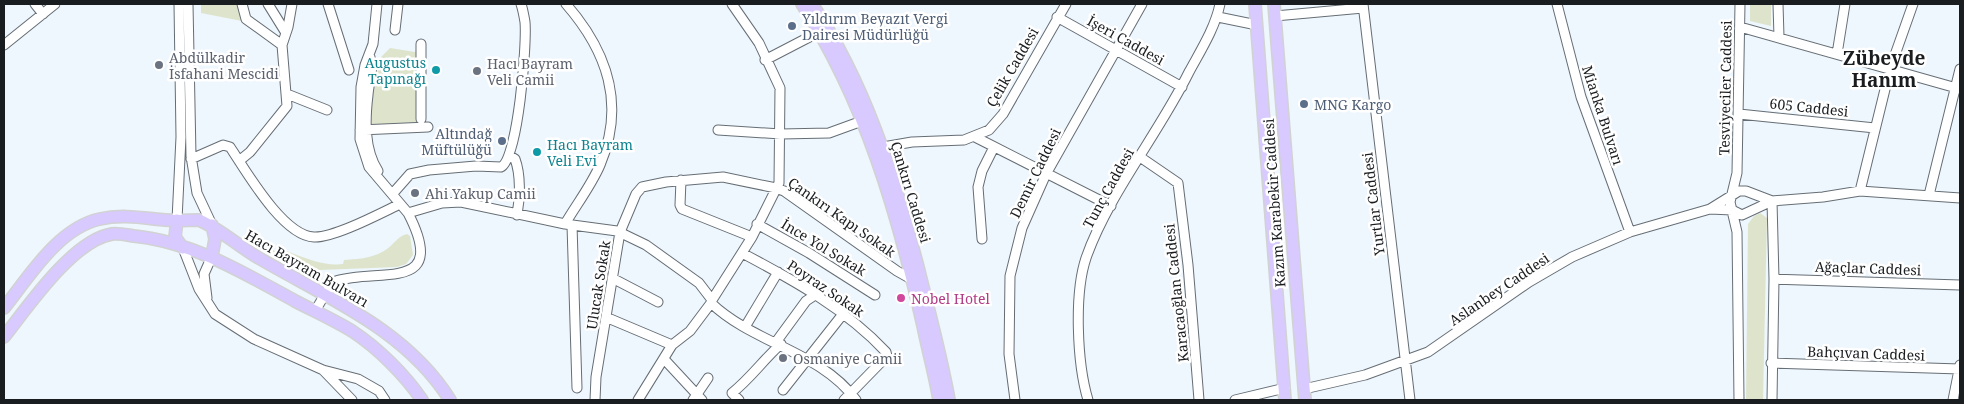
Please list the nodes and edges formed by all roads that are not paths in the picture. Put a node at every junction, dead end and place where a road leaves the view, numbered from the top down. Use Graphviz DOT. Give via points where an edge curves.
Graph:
graph roads {
  1 [pos="35,4"];
  2 [pos="55,4"];
  3 [pos="178,4"];
  4 [pos="188,4"];
  5 [pos="242,4"];
  6 [pos="268,4"];
  7 [pos="292,4"];
  8 [pos="328,4"];
  9 [pos="377,4"];
  10 [pos="398,4"];
  11 [pos="521,4"];
  12 [pos="566,4"];
  13 [pos="732,4"];
  14 [pos="802,4"];
  15 [pos="812,4"];
  16 [pos="1066,4"];
  17 [pos="1142,4"];
  18 [pos="1220,4"];
  19 [pos="1255,4"];
  20 [pos="1274,4"];
  21 [pos="1557,4"];
  22 [pos="1740,4"];
  23 [pos="1778,4"];
  24 [pos="1844,4"];
  25 [pos="1913,4"];
  26 [pos="1363,6"];
  27 [pos="43,14"];
  28 [pos="1275,16"];
  29 [pos="1057,17"];
  30 [pos="1218,17"];
  31 [pos="1257,25"];
  32 [pos="1740,27"];
  33 [pos="395,30"];
  34 [pos="819,32"];
  35 [pos="286,33"];
  36 [pos="1779,37"];
  37 [pos="421,44"];
  38 [pos="4,45"];
  39 [pos="282,45"];
  40 [pos="1116,50"];
  41 [pos="1837,54"];
  42 [pos="766,60"];
  43 [pos="1890,69"];
  44 [pos="1960,69"];
  45 [pos="349,70"];
  46 [pos="1182,87"];
  47 [pos="1957,88"];
  48 [pos="287,99"];
  49 [pos="327,110"];
  50 [pos="1739,114"];
  51 [pos="421,119"];
  52 [pos="862,121"];
  53 [pos="428,127"];
  54 [pos="1875,128"];
  55 [pos="363,130"];
  56 [pos="718,130"];
  57 [pos="781,134"];
  58 [pos="975,136"];
  59 [pos="883,147"];
  60 [pos="994,147"];
  61 [pos="510,156"];
  62 [pos="1140,157"];
  63 [pos="191,159"];
  64 [pos="239,161"];
  65 [pos="1737,173"];
  66 [pos="1046,174"];
  67 [pos="681,180"];
  68 [pos="776,188"];
  69 [pos="395,191"];
  70 [pos="1860,191"];
  71 [pos="1750,193"];
  72 [pos="1929,194"];
  73 [pos="1730,198"];
  74 [pos="1960,198"];
  75 [pos="1772,201"];
  76 [pos="400,204"];
  77 [pos="1111,206"];
  78 [pos="1710,209"];
  79 [pos="1732,210"];
  80 [pos="1750,212"];
  81 [pos="408,213"];
  82 [pos="517,214"];
  83 [pos="177,220"];
  84 [pos="568,224"];
  85 [pos="757,224"];
  86 [pos="212,226"];
  87 [pos="620,232"];
  88 [pos="1630,232"];
  89 [pos="1737,232"];
  90 [pos="752,237"];
  91 [pos="982,240"];
  92 [pos="183,248"];
  93 [pos="742,253"];
  94 [pos="212,256"];
  95 [pos="778,272"];
  96 [pos="614,279"];
  97 [pos="1774,279"];
  98 [pos="913,280"];
  99 [pos="1960,285"];
  100 [pos="325,294"];
  101 [pos="815,295"];
  102 [pos="875,295"];
  103 [pos="712,301"];
  104 [pos="658,302"];
  105 [pos="208,304"];
  106 [pos="4,308"];
  107 [pos="315,311"];
  108 [pos="843,314"];
  109 [pos="608,318"];
  110 [pos="745,327"];
  111 [pos="4,337"];
  112 [pos="778,343"];
  113 [pos="672,345"];
  114 [pos="664,359"];
  115 [pos="809,360"];
  116 [pos="1405,361"];
  117 [pos="1771,363"];
  118 [pos="1960,368"];
  119 [pos="323,370"];
  120 [pos="708,378"];
  121 [pos="577,388"];
  122 [pos="1285,388"];
  123 [pos="783,390"];
  124 [pos="850,392"];
  125 [pos="1304,395"];
  126 [pos="697,398"];
  127 [pos="352,400"];
  128 [pos="386,400"];
  129 [pos="422,400"];
  130 [pos="450,400"];
  131 [pos="595,400"];
  132 [pos="638,400"];
  133 [pos="739,400"];
  134 [pos="844,400"];
  135 [pos="856,400"];
  136 [pos="939,400"];
  137 [pos="949,400"];
  138 [pos="1015,400"];
  139 [pos="1088,400"];
  140 [pos="1200,400"];
  141 [pos="1235,400"];
  142 [pos="1286,400"];
  143 [pos="1410,400"];
  144 [pos="1739,400"];
  145 [pos="1772,400"];
  146 [pos="1953,400"];
  1 -- 27 [label="street"];
  2 -- 27 [label="street"];
  3 -- 83 [label="street" via="182,137"];
  4 -- 63 [label="street"];
  5 -- 39 [label="street" via="246,20"];
  6 -- 35 [label="street"];
  7 -- 35 [label="street"];
  8 -- 45 [label="street"];
  9 -- 55 [label="street" via="370,57 361,87"];
  10 -- 33 [label="street"];
  11 -- 61 [label="street" via="525,23 521,86"];
  12 -- 84 [label="street" via="591,38 604,64 612,103 610,129 596,173"];
  13 -- 42 [label="street, Çankırı Kapı Sokak" via="759,43"];
  14 -- 34 [label="main road, Çankırı Caddesi"];
  15 -- 59 [label="main road, Çankırı Caddesi" via="850,72"];
  16 -- 29 [label="street, Çelik Caddesi"];
  17 -- 40 [label="street, Demir Caddesi"];
  18 -- 30 [label="street, Tunç Caddesi"];
  19 -- 31 [label="main road, Kazım Karabekir Caddesi"];
  20 -- 28 [label="main road, Kazım Karabekir Caddesi"];
  21 -- 88 [label="street, Mianka Bulvarı" via="1580,97"];
  22 -- 32 [label="street, Tesviyeciler Caddesi"];
  23 -- 36 [label="street"];
  24 -- 41 [label="street"];
  25 -- 43 [label="street"];
  26 -- 28 [label="street"];
  26 -- 116 [label="street, Yurtlar Caddesi"];
  27 -- 38 [label="street"];
  28 -- 125 [label="main road, Kazım Karabekir Caddesi"];
  29 -- 40 [label="street, İşeri Caddesi"];
  29 -- 58 [label="street, Çelik Caddesi" via="1002,114 989,130"];
  30 -- 31 [label="street"];
  30 -- 46 [label="street, Tunç Caddesi"];
  31 -- 122 [label="main road, Kazım Karabekir Caddesi"];
  32 -- 36 [label="street"];
  32 -- 50 [label="street, Tesviyeciler Caddesi"];
  34 -- 42 [label="street"];
  34 -- 52 [label="main road, Çankırı Caddesi"];
  35 -- 39 [label="street"];
  36 -- 41 [label="street"];
  37 -- 51 [label="street"];
  39 -- 48 [label="street"];
  40 -- 46 [label="street, İşeri Caddesi"];
  40 -- 66 [label="street, Demir Caddesi"];
  41 -- 43 [label="street"];
  42 -- 57 [label="street, Çankırı Kapı Sokak" via="780,88"];
  43 -- 47 [label="street"];
  43 -- 54 [label="street"];
  44 -- 47 [label="street"];
  46 -- 62 [label="street, Tunç Caddesi"];
  47 -- 72 [label="street"];
  48 -- 49 [label="street"];
  48 -- 64 [label="street" via="283,113"];
  50 -- 54 [label="street, 605 Caddesi"];
  50 -- 65 [label="street, Tesviyeciler Caddesi"];
  52 -- 57 [label="street" via="829,133"];
  52 -- 98 [label="main road, Çankırı Caddesi" via="874,148"];
  53 -- 55 [label="street"];
  54 -- 70 [label="street"];
  55 -- 69 [label="street" via="376,168"];
  55 -- 76 [label="street" via="365,160"];
  56 -- 57 [label="street"];
  57 -- 68 [label="street, Çankırı Kapı Sokak" via="779,183"];
  58 -- 59 [label="street" via="964,140"];
  58 -- 60 [label="street"];
  59 -- 137 [label="main road, Çankırı Caddesi" via="906,217 938,342"];
  60 -- 66 [label="street"];
  60 -- 91 [label="street" via="978,187"];
  61 -- 69 [label="street" via="501,167 476,166 414,174"];
  61 -- 82 [label="street" via="515,159 518,170"];
  62 -- 77 [label="street, Tunç Caddesi"];
  62 -- 140 [label="street, Karacaoğlan Caddesi" via="1178,183"];
  63 -- 64 [label="street" via="226,145"];
  63 -- 86 [label="street" via="197,193"];
  64 -- 76 [label="street" via="274,208 297,232 314,238 336,232"];
  65 -- 71 [label="street"];
  65 -- 73 [label="street, Tesviyeciler Caddesi"];
  66 -- 77 [label="street"];
  66 -- 138 [label="street, Demir Caddesi" via="1022,228 1010,276 1008,354"];
  67 -- 68 [label="street" via="723,178"];
  67 -- 87 [label="street, Ulucak Sokak" via="642,187"];
  67 -- 90 [label="street" via="682,209"];
  68 -- 85 [label="street"];
  68 -- 98 [label="street, Çankırı Kapı Sokak"];
  69 -- 76 [label="street"];
  70 -- 72 [label="street"];
  70 -- 75 [label="street"];
  71 -- 73 [label="street" via="1739,191"];
  71 -- 75 [label="street"];
  71 -- 80 [label="street" via="1754,204"];
  72 -- 74 [label="street"];
  73 -- 78 [label="street"];
  73 -- 79 [label="street"];
  75 -- 80 [label="street"];
  75 -- 97 [label="street"];
  76 -- 81 [label="street"];
  77 -- 139 [label="street, Tunç Caddesi" via="1086,258 1080,285 1078,333"];
  78 -- 79 [label="street"];
  78 -- 88 [label="street, Aslanbey Caddesi"];
  79 -- 80 [label="street" via="1742,215"];
  79 -- 89 [label="street"];
  80 -- 89 [label="street"];
  81 -- 82 [label="street" via="442,203 461,202"];
  81 -- 100 [label="street" via="419,244 416,265 405,273 341,280 330,286"];
  82 -- 84 [label="street"];
  83 -- 86 [label="main road, Hacı Bayram Bulvarı" via="199,220"];
  83 -- 92 [label="main road" via="175,237"];
  83 -- 106 [label="main road, Hacı Bayram Bulvarı" via="115,217 83,225 67,235 47,256"];
  84 -- 87 [label="street"];
  84 -- 121 [label="street"];
  85 -- 90 [label="street"];
  85 -- 102 [label="street, İnce Yol Sokak"];
  86 -- 94 [label="main road" via="215,239"];
  86 -- 100 [label="main road, Hacı Bayram Bulvarı" via="257,257"];
  87 -- 96 [label="street, Ulucak Sokak"];
  87 -- 103 [label="street" via="646,245 699,283"];
  88 -- 116 [label="street, Aslanbey Caddesi" via="1572,257 1529,282 1428,352"];
  89 -- 144 [label="street"];
  90 -- 93 [label="street"];
  92 -- 94 [label="main road"];
  92 -- 105 [label="street"];
  92 -- 111 [label="main road" via="142,237 112,234 102,238 70,257 53,274"];
  93 -- 95 [label="street, Poyraz Sokak"];
  93 -- 103 [label="street"];
  94 -- 105 [label="street" via="204,274"];
  94 -- 107 [label="main road"];
  95 -- 101 [label="street, Poyraz Sokak"];
  95 -- 110 [label="street"];
  96 -- 104 [label="street"];
  96 -- 109 [label="street, Ulucak Sokak"];
  97 -- 99 [label="street, Ağaçlar Caddesi"];
  97 -- 117 [label="street"];
  98 -- 136 [label="main road, Çankırı Caddesi"];
  100 -- 107 [label="street"];
  100 -- 130 [label="main road, Hacı Bayram Bulvarı" via="360,314 401,346"];
  101 -- 108 [label="street, Poyraz Sokak"];
  101 -- 112 [label="street" via="806,301"];
  103 -- 110 [label="street"];
  103 -- 113 [label="street" via="690,331"];
  105 -- 119 [label="street" via="215,314 254,339"];
  107 -- 129 [label="main road" via="369,345"];
  108 -- 115 [label="street"];
  108 -- 124 [label="street, Poyraz Sokak" via="881,346 887,356"];
  109 -- 113 [label="street"];
  109 -- 131 [label="street, Ulucak Sokak" via="596,377"];
  110 -- 112 [label="street"];
  112 -- 115 [label="street"];
  112 -- 133 [label="street" via="757,370 732,393"];
  113 -- 114 [label="street"];
  114 -- 126 [label="street"];
  114 -- 132 [label="street"];
  115 -- 123 [label="street"];
  115 -- 124 [label="street" via="844,384"];
  116 -- 125 [label="street, Aslanbey Caddesi"];
  116 -- 143 [label="street, Yurtlar Caddesi"];
  117 -- 118 [label="street, Bahçıvan Caddesi"];
  117 -- 145 [label="street"];
  118 -- 146 [label="street"];
  119 -- 127 [label="street"];
  119 -- 128 [label="street" via="358,379 379,391"];
  120 -- 126 [label="street"];
  122 -- 141 [label="street"];
  122 -- 142 [label="main road, Kazım Karabekir Caddesi"];
  124 -- 134 [label="street"];
  124 -- 135 [label="street"];
}
